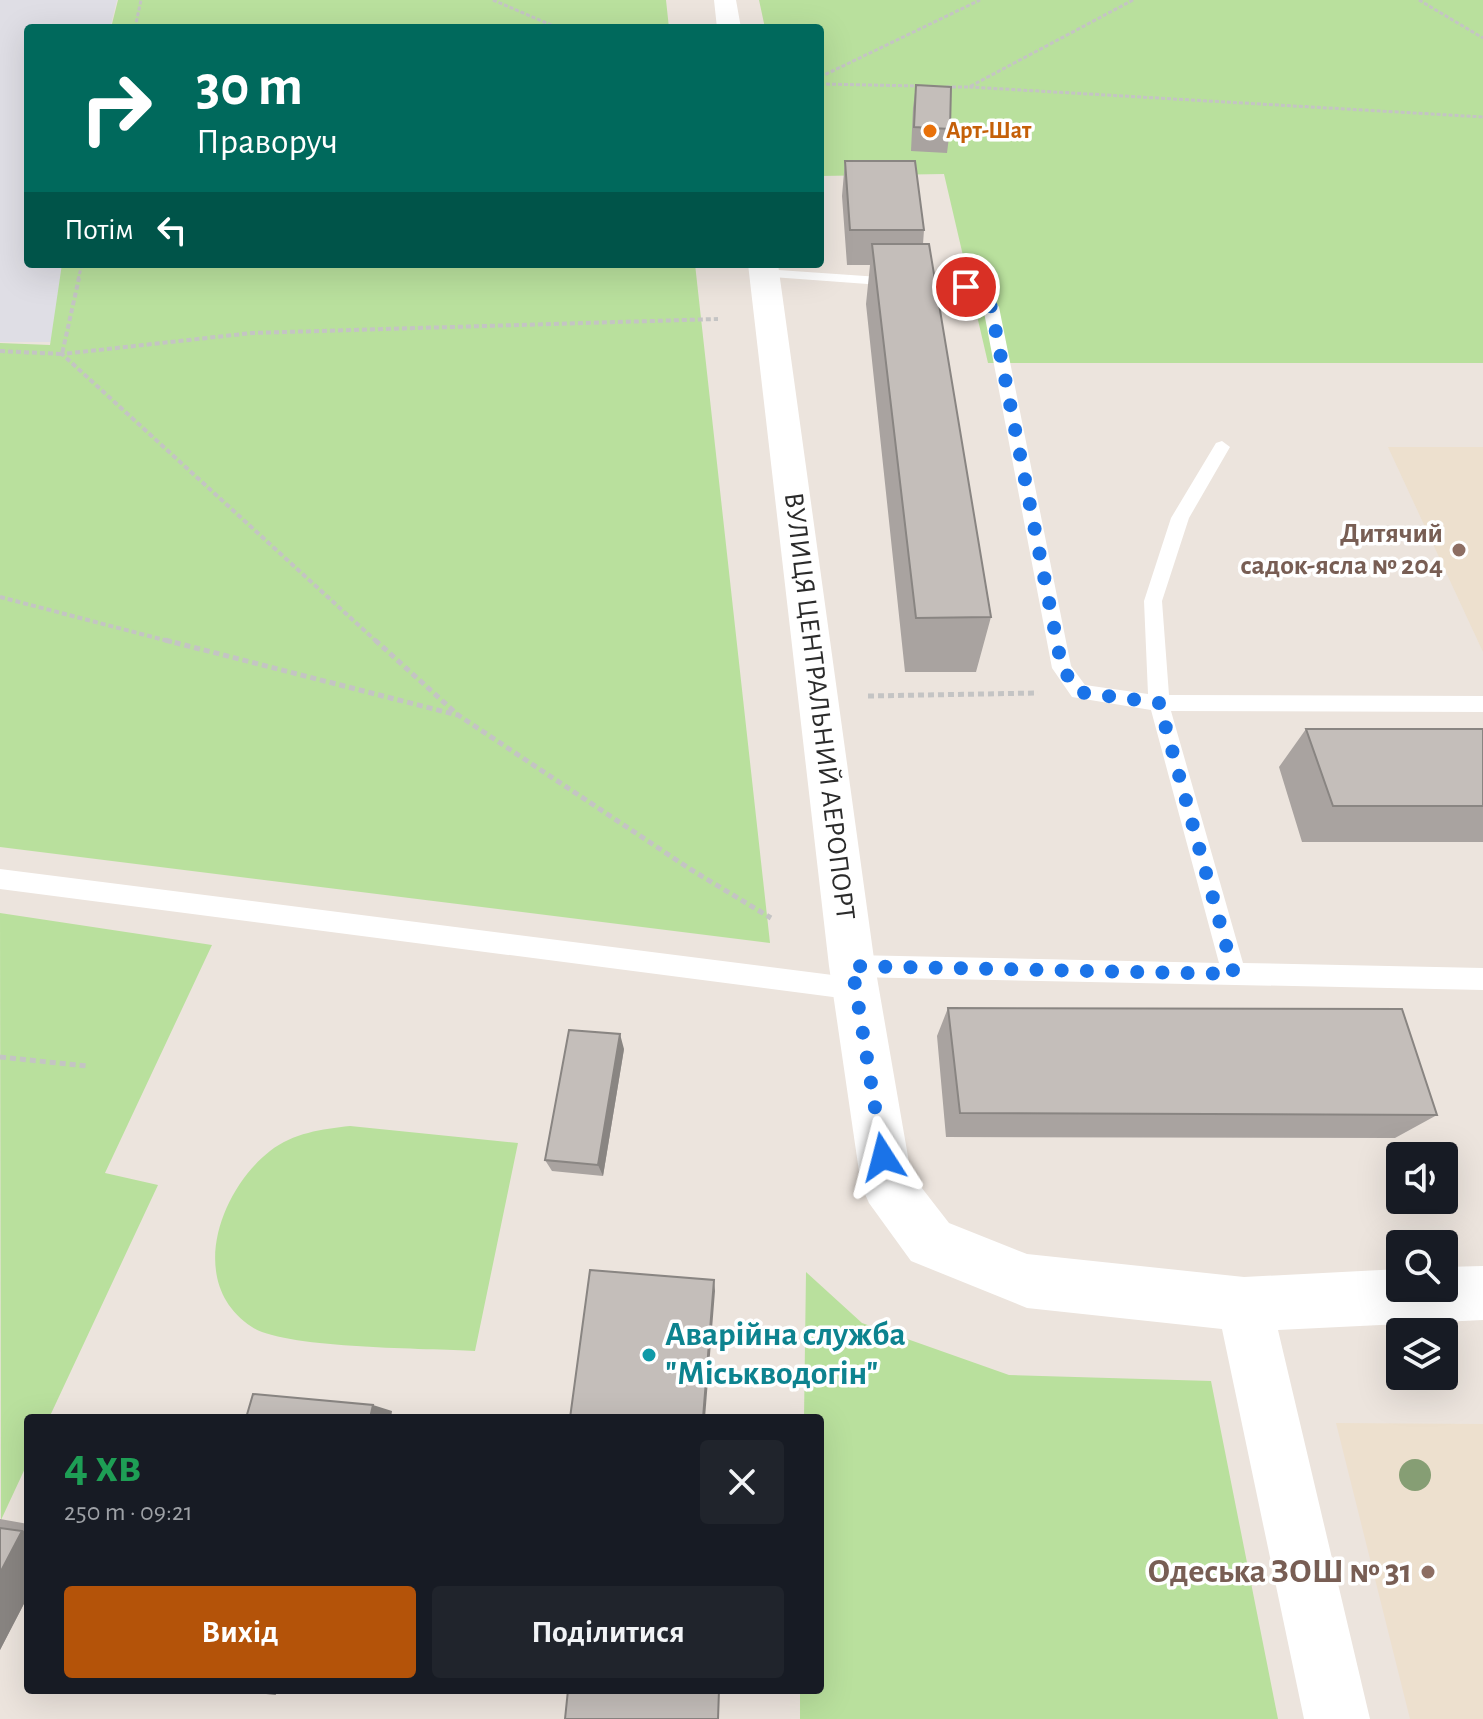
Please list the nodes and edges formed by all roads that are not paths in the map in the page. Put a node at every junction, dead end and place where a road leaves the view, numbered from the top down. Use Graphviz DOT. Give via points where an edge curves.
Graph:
graph roads {
  1 [pos="725,0"];
  2 [pos="728,24"];
  3 [pos="763,268"];
  4 [pos="1222,447"];
  5 [pos="1159,703"];
  6 [pos="1483,704"];
  7 [pos="0,879"];
  8 [pos="1234,974"];
  9 [pos="854,978"];
  10 [pos="1483,979"];
  11 [pos="1483,1293"];
  12 [pos="1244,1304"];
  13 [pos="1337,1719"];
  1 -- 2 [label="street"];
  3 -- 5 [label="lane" via="966,287 984,295 991,307 1062,668 1079,692"];
  3 -- 9 [label="street, ВУЛИЦЯ ЦЕНТРАЛЬНИЙ АЕРОПОРТ"];
  4 -- 5 [label="lane" via="1180,518 1153,601"];
  5 -- 6 [label="lane"];
  5 -- 8 [label="lane"];
  7 -- 9 [label="lane"];
  8 -- 9 [label="lane"];
  8 -- 10 [label="lane"];
  9 -- 12 [label="street, ВУЛИЦЯ ЦЕНТРАЛЬНИЙ АЕРОПОРТ" via="887,1185 930,1242 1027,1281"];
  11 -- 12 [label="street, ВУЛИЦЯ ЦЕНТРАЛЬНИЙ АЕРОПОРТ"];
  12 -- 13 [label="street"];
}
